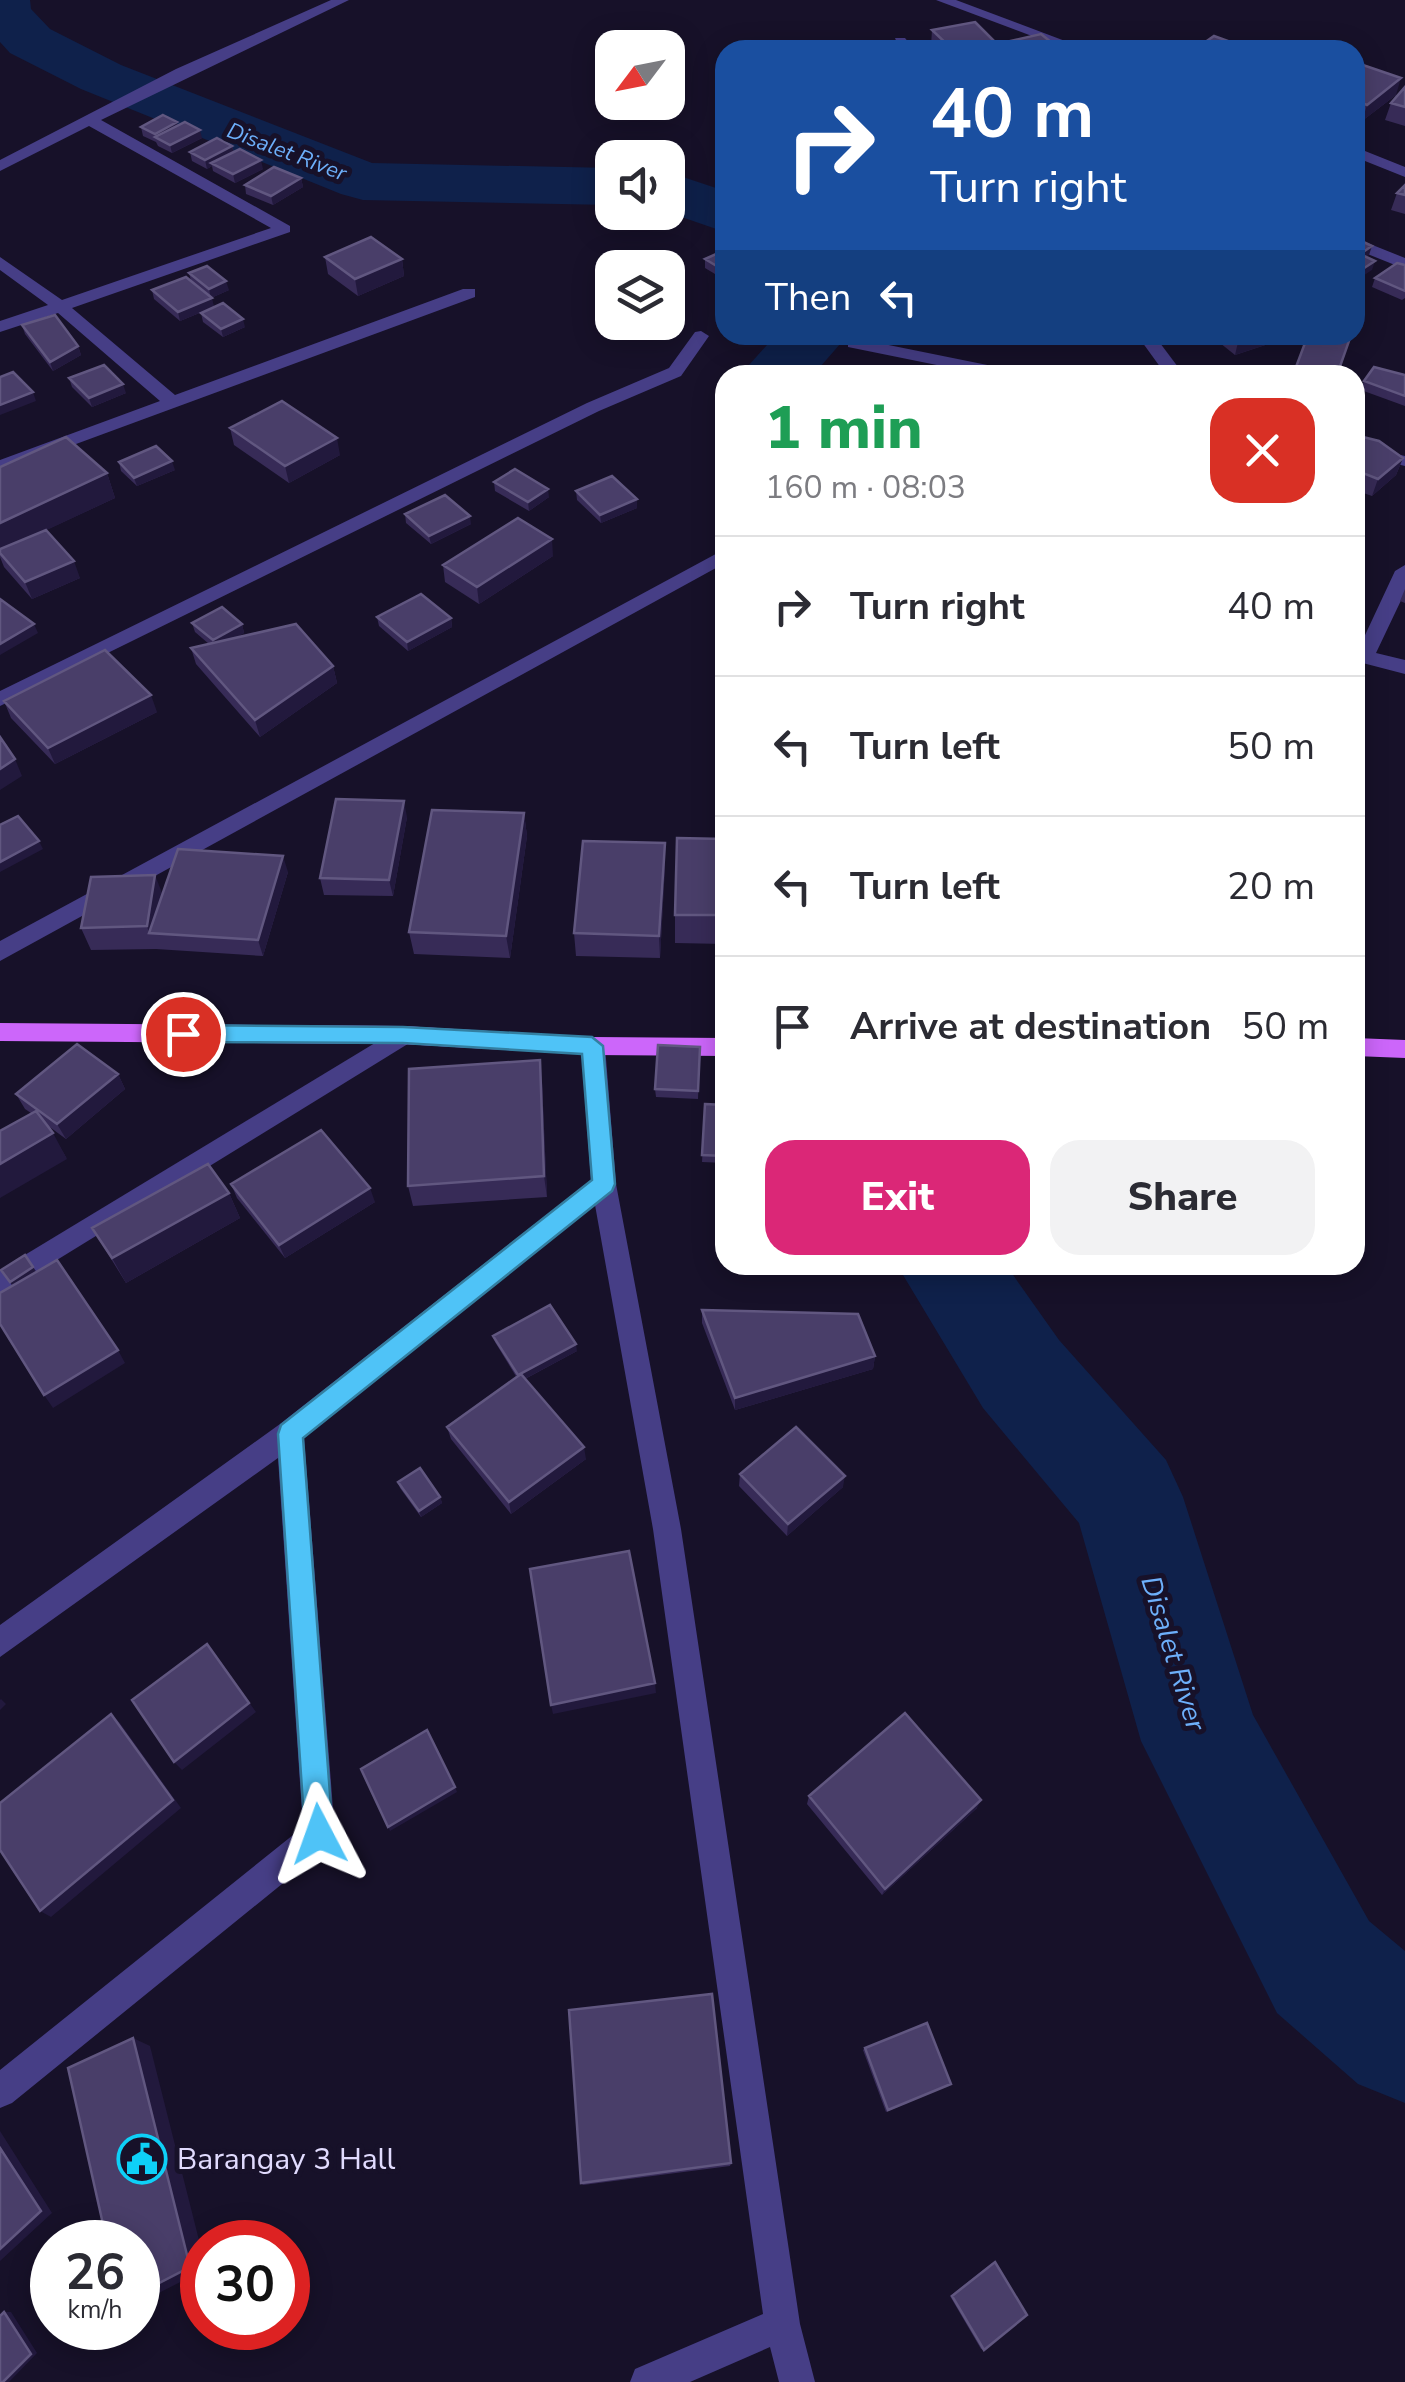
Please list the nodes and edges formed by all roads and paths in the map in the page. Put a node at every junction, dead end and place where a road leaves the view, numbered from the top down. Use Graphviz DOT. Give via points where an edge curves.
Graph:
graph roads {
  1 [pos="342,0"];
  2 [pos="942,0"];
  3 [pos="1054,40"];
  4 [pos="92,121"];
  5 [pos="1365,156"];
  6 [pos="0,166"];
  7 [pos="1405,172"];
  8 [pos="1365,247"];
  9 [pos="0,262"];
  10 [pos="1405,264"];
  11 [pos="469,294"];
  12 [pos="60,306"];
  13 [pos="0,327"];
  14 [pos="702,336"];
  15 [pos="868,345"];
  16 [pos="964,365"];
  17 [pos="172,402"];
  18 [pos="1365,451"];
  19 [pos="1405,461"];
  20 [pos="0,466"];
  21 [pos="715,560"];
  22 [pos="1405,571"];
  23 [pos="1365,646"];
  24 [pos="1365,656"];
  25 [pos="1405,667"];
  26 [pos="0,698"];
  27 [pos="0,952"];
  28 [pos="0,1032"];
  29 [pos="403,1035"];
  30 [pos="592,1046"];
  31 [pos="715,1047"];
  32 [pos="1365,1047"];
  33 [pos="1405,1049"];
  34 [pos="604,1184"];
  35 [pos="0,1284"];
  36 [pos="290,1434"];
  37 [pos="0,1642"];
  38 [pos="0,2091"];
  39 [pos="782,2324"];
  40 [pos="648,2382"];
  41 [pos="797,2382"];
  1 -- 4 [label="street" via="181,72"];
  2 -- 3 [label="street"];
  4 -- 6 [label="street"];
  4 -- 12 [label="street" via="284,230"];
  5 -- 7 [label="street"];
  8 -- 10 [label="street"];
  9 -- 12 [label="street"];
  11 -- 17 [label="street"];
  12 -- 13 [label="street"];
  12 -- 17 [label="street"];
  14 -- 26 [label="street" via="675,372 593,406"];
  15 -- 16 [label="street"];
  17 -- 20 [label="street"];
  18 -- 19 [label="street"];
  21 -- 27 [label="street"];
  22 -- 23 [label="street"];
  24 -- 25 [label="street"];
  28 -- 29 [label="main road"];
  29 -- 30 [label="main road"];
  29 -- 35 [label="street"];
  30 -- 31 [label="main road"];
  30 -- 34 [label="street"];
  32 -- 33 [label="main road"];
  34 -- 36 [label="street"];
  34 -- 39 [label="street" via="667,1529"];
  36 -- 37 [label="street"];
  36 -- 38 [label="street" via="319,1834"];
  39 -- 40 [label="street"];
  39 -- 41 [label="street"];
}
